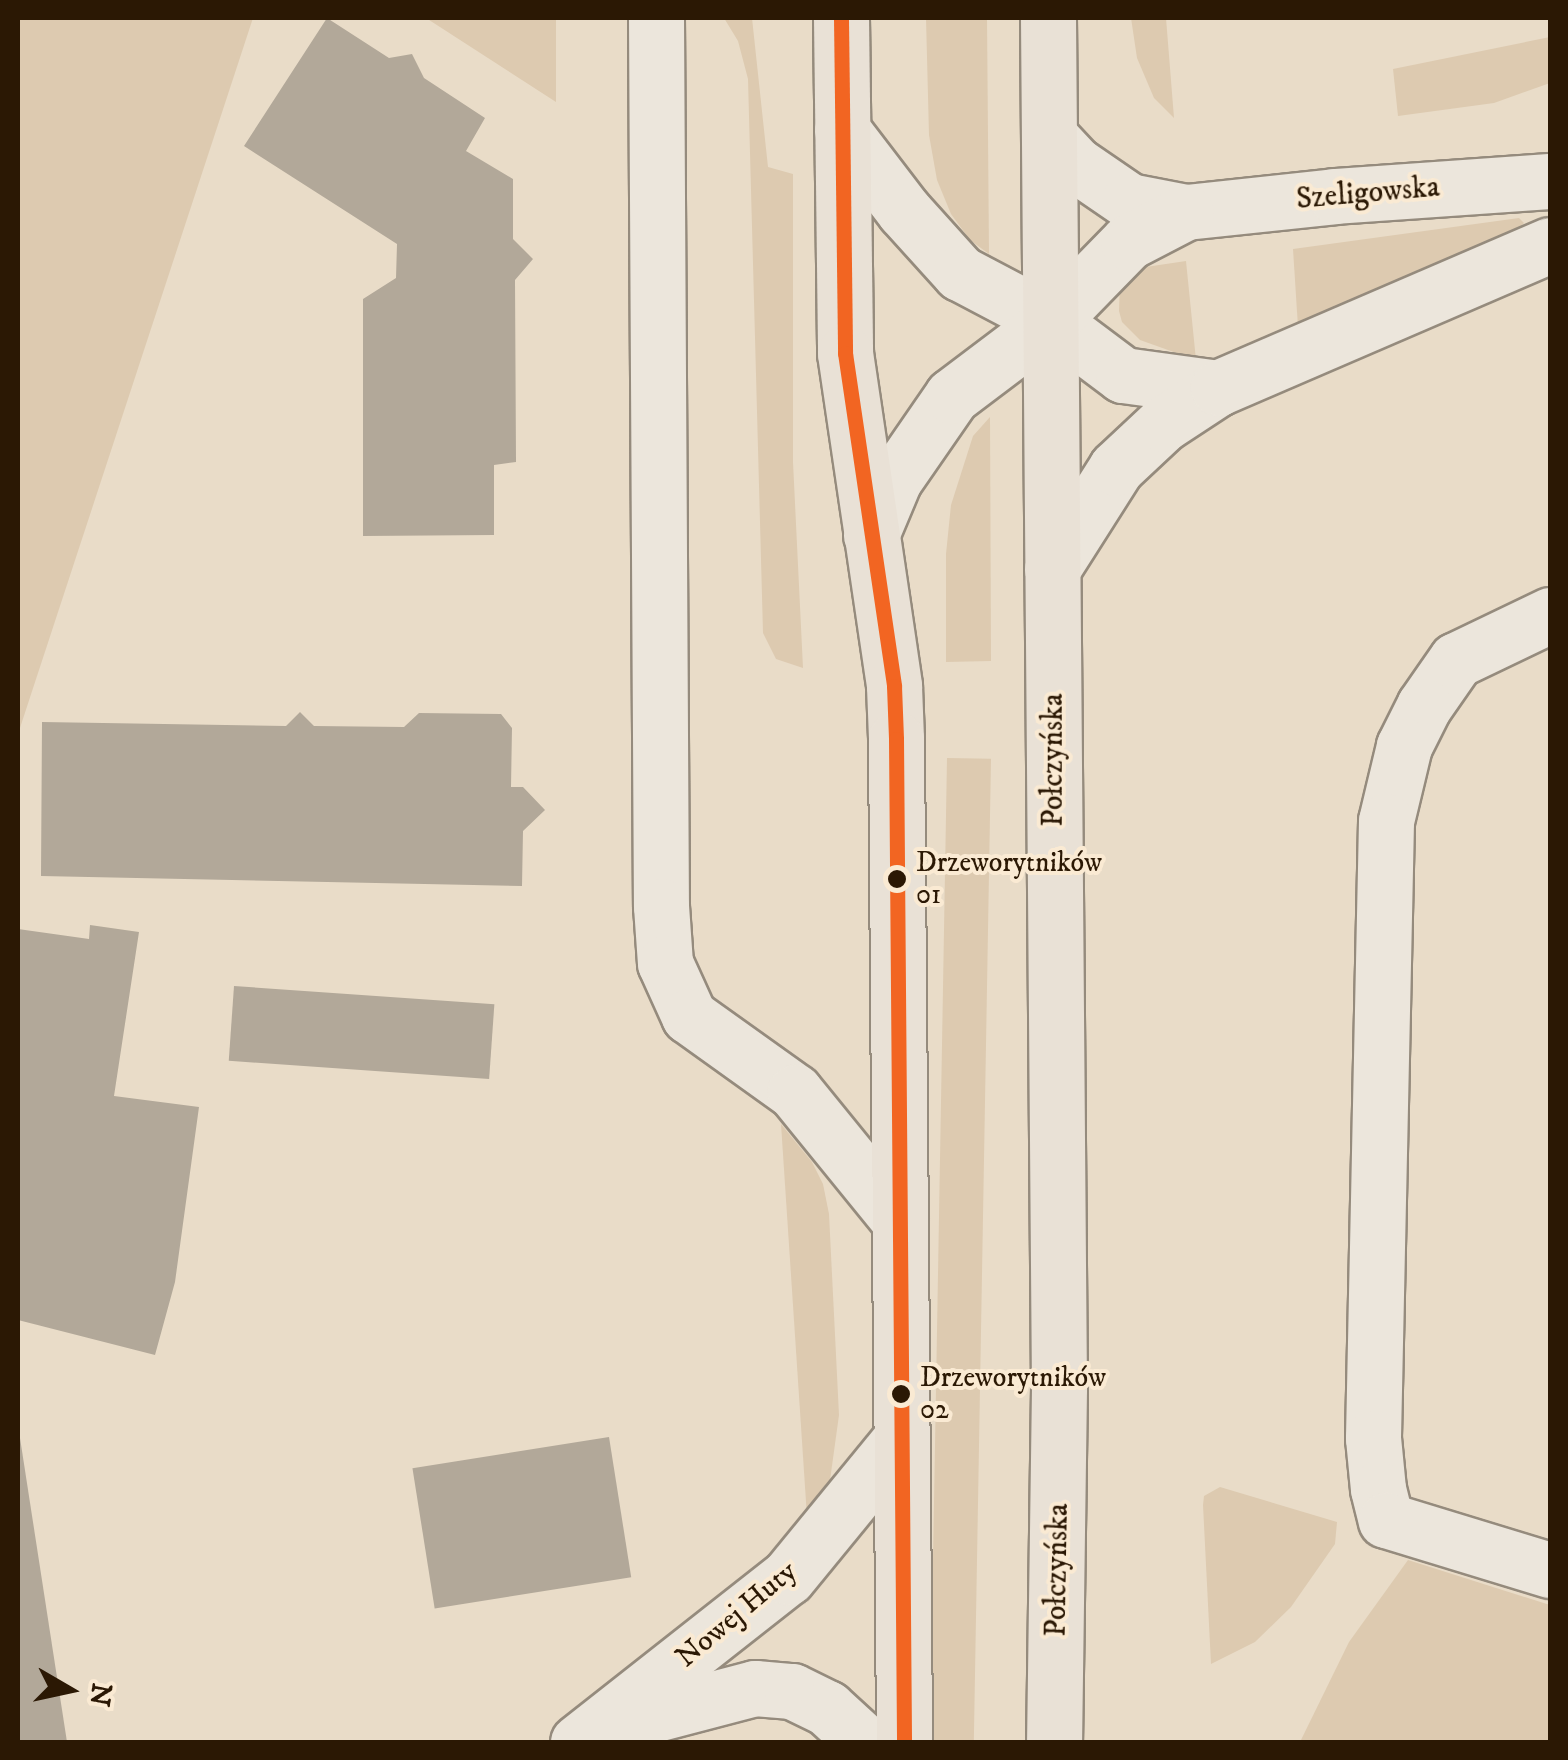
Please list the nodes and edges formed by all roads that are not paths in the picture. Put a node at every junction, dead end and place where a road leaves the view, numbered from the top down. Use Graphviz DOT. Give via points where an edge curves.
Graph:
graph roads {
  1 [pos="656,18"];
  2 [pos="840,18"];
  3 [pos="1048,18"];
  4 [pos="842,130"];
  5 [pos="1048,136"];
  6 [pos="1550,181"];
  7 [pos="1186,212"];
  8 [pos="1550,244"];
  9 [pos="1050,321"];
  10 [pos="1218,388"];
  11 [pos="872,534"];
  12 [pos="1052,569"];
  13 [pos="1550,615"];
  14 [pos="898,1220"];
  15 [pos="900,1439"];
  16 [pos="1550,1570"];
  17 [pos="587,1736"];
  18 [pos="864,1742"];
  19 [pos="904,1742"];
  20 [pos="1054,1742"];
  1 -- 14 [label="street" via="665,963 689,1016 795,1092"];
  2 -- 4 [label="main road"];
  3 -- 5 [label="main road, Połczyńska"];
  4 -- 9 [label="street" via="960,272"];
  4 -- 11 [label="main road" via="844,353"];
  5 -- 7 [label="street, Szeligowska" via="1129,201"];
  5 -- 9 [label="main road, Połczyńska"];
  6 -- 7 [label="street, Szeligowska"];
  7 -- 9 [label="street, Szeligowska" via="1128,242"];
  8 -- 10 [label="street"];
  9 -- 10 [label="street" via="1124,375"];
  9 -- 11 [label="street, Szeligowska" via="952,396 894,480"];
  9 -- 12 [label="main road, Połczyńska"];
  10 -- 12 [label="street" via="1163,424 1116,468"];
  11 -- 14 [label="main road" via="894,686"];
  12 -- 20 [label="main road, Połczyńska" via="1060,1388"];
  13 -- 16 [label="street" via="1456,660 1404,746 1386,821 1373,1438 1386,1520"];
  14 -- 15 [label="main road"];
  15 -- 17 [label="street, Nowej Huty" via="788,1577"];
  15 -- 19 [label="main road"];
  17 -- 18 [label="street, Nowej Huty" via="755,1688 792,1690 827,1708"];
}
